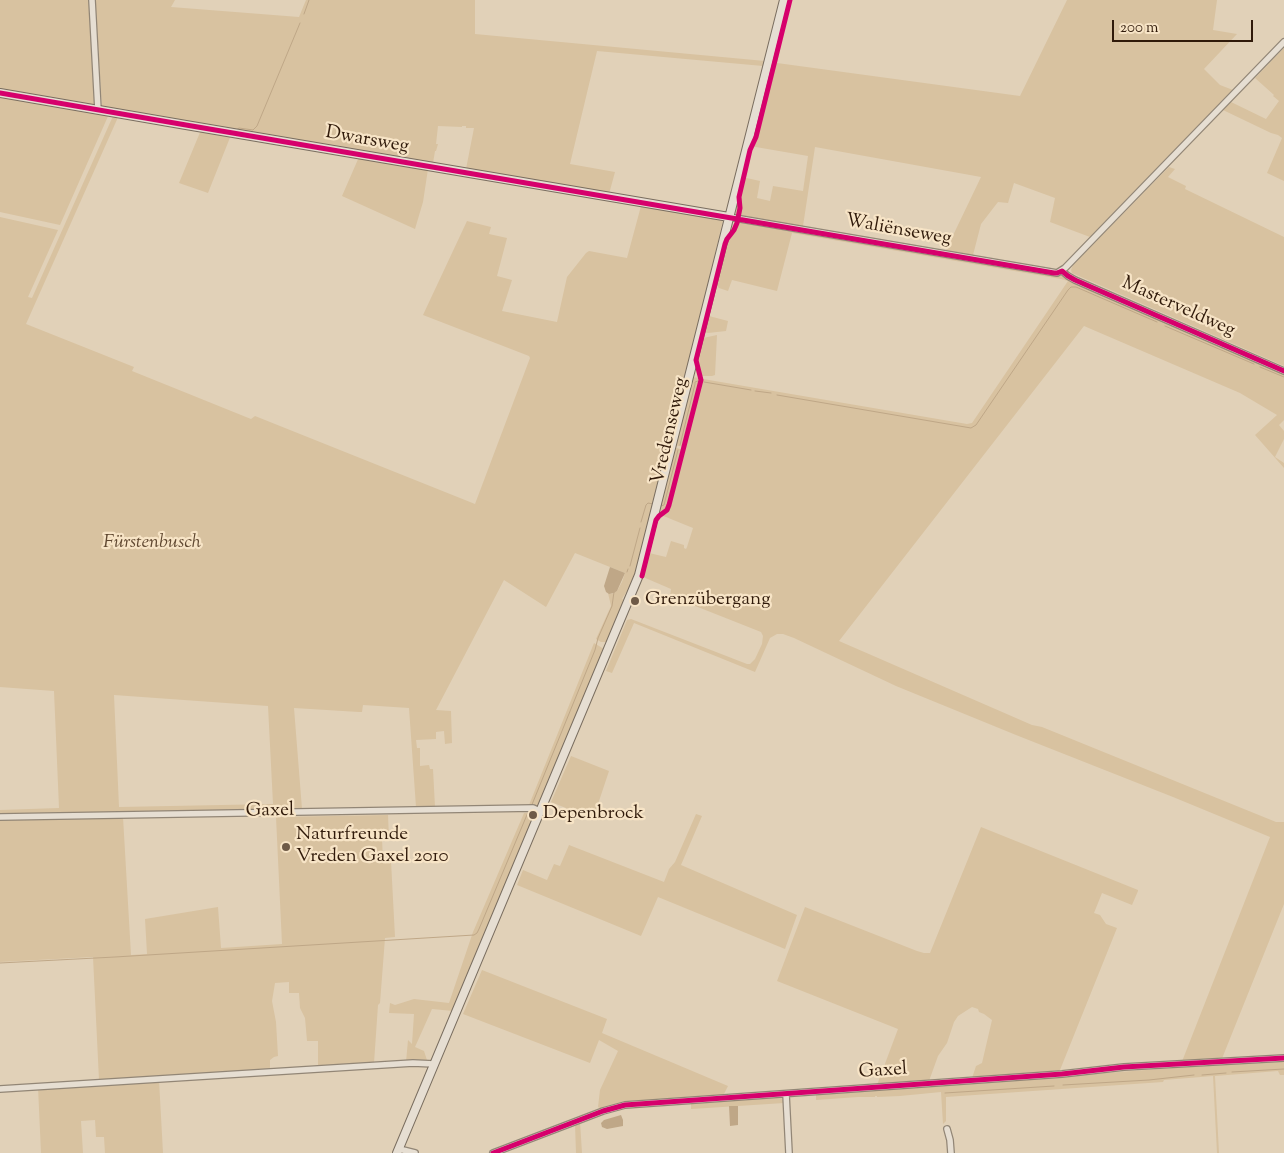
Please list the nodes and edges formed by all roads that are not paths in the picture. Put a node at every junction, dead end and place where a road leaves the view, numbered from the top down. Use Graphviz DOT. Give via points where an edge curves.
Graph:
graph roads {
  1 [pos="92,0"];
  2 [pos="784,0"];
  3 [pos="1284,42"];
  4 [pos="0,92"];
  5 [pos="98,110"];
  6 [pos="729,218"];
  7 [pos="1062,271"];
  8 [pos="1284,371"];
  9 [pos="540,810"];
  10 [pos="0,817"];
  11 [pos="1284,1058"];
  12 [pos="434,1064"];
  13 [pos="0,1088"];
  14 [pos="786,1094"];
  15 [pos="947,1129"];
  16 [pos="398,1151"];
  17 [pos="415,1153"];
  18 [pos="493,1153"];
  19 [pos="789,1153"];
  20 [pos="950,1153"];
  1 -- 5 [label="street"];
  2 -- 6 [label="street, Vredenseweg"];
  3 -- 7 [label="street"];
  4 -- 5 [label="street, Dwarsweg"];
  5 -- 6 [label="street, Dwarsweg"];
  6 -- 7 [label="street, Waliënseweg" via="1054,273"];
  6 -- 9 [label="street, Vredenseweg" via="639,575"];
  7 -- 8 [label="street, Masterveldweg" via="1075,280"];
  9 -- 10 [label="street, Gaxel"];
  9 -- 12 [label="street, Vredenseweg"];
  11 -- 14 [label="street, Gaxel" via="1124,1067"];
  12 -- 13 [label="street"];
  12 -- 16 [label="street, Vredenseweg"];
  14 -- 18 [label="street, Gaxel" via="618,1106"];
  14 -- 19 [label="street"];
  15 -- 20 [label="street"];
  16 -- 17 [label="street"];
}
